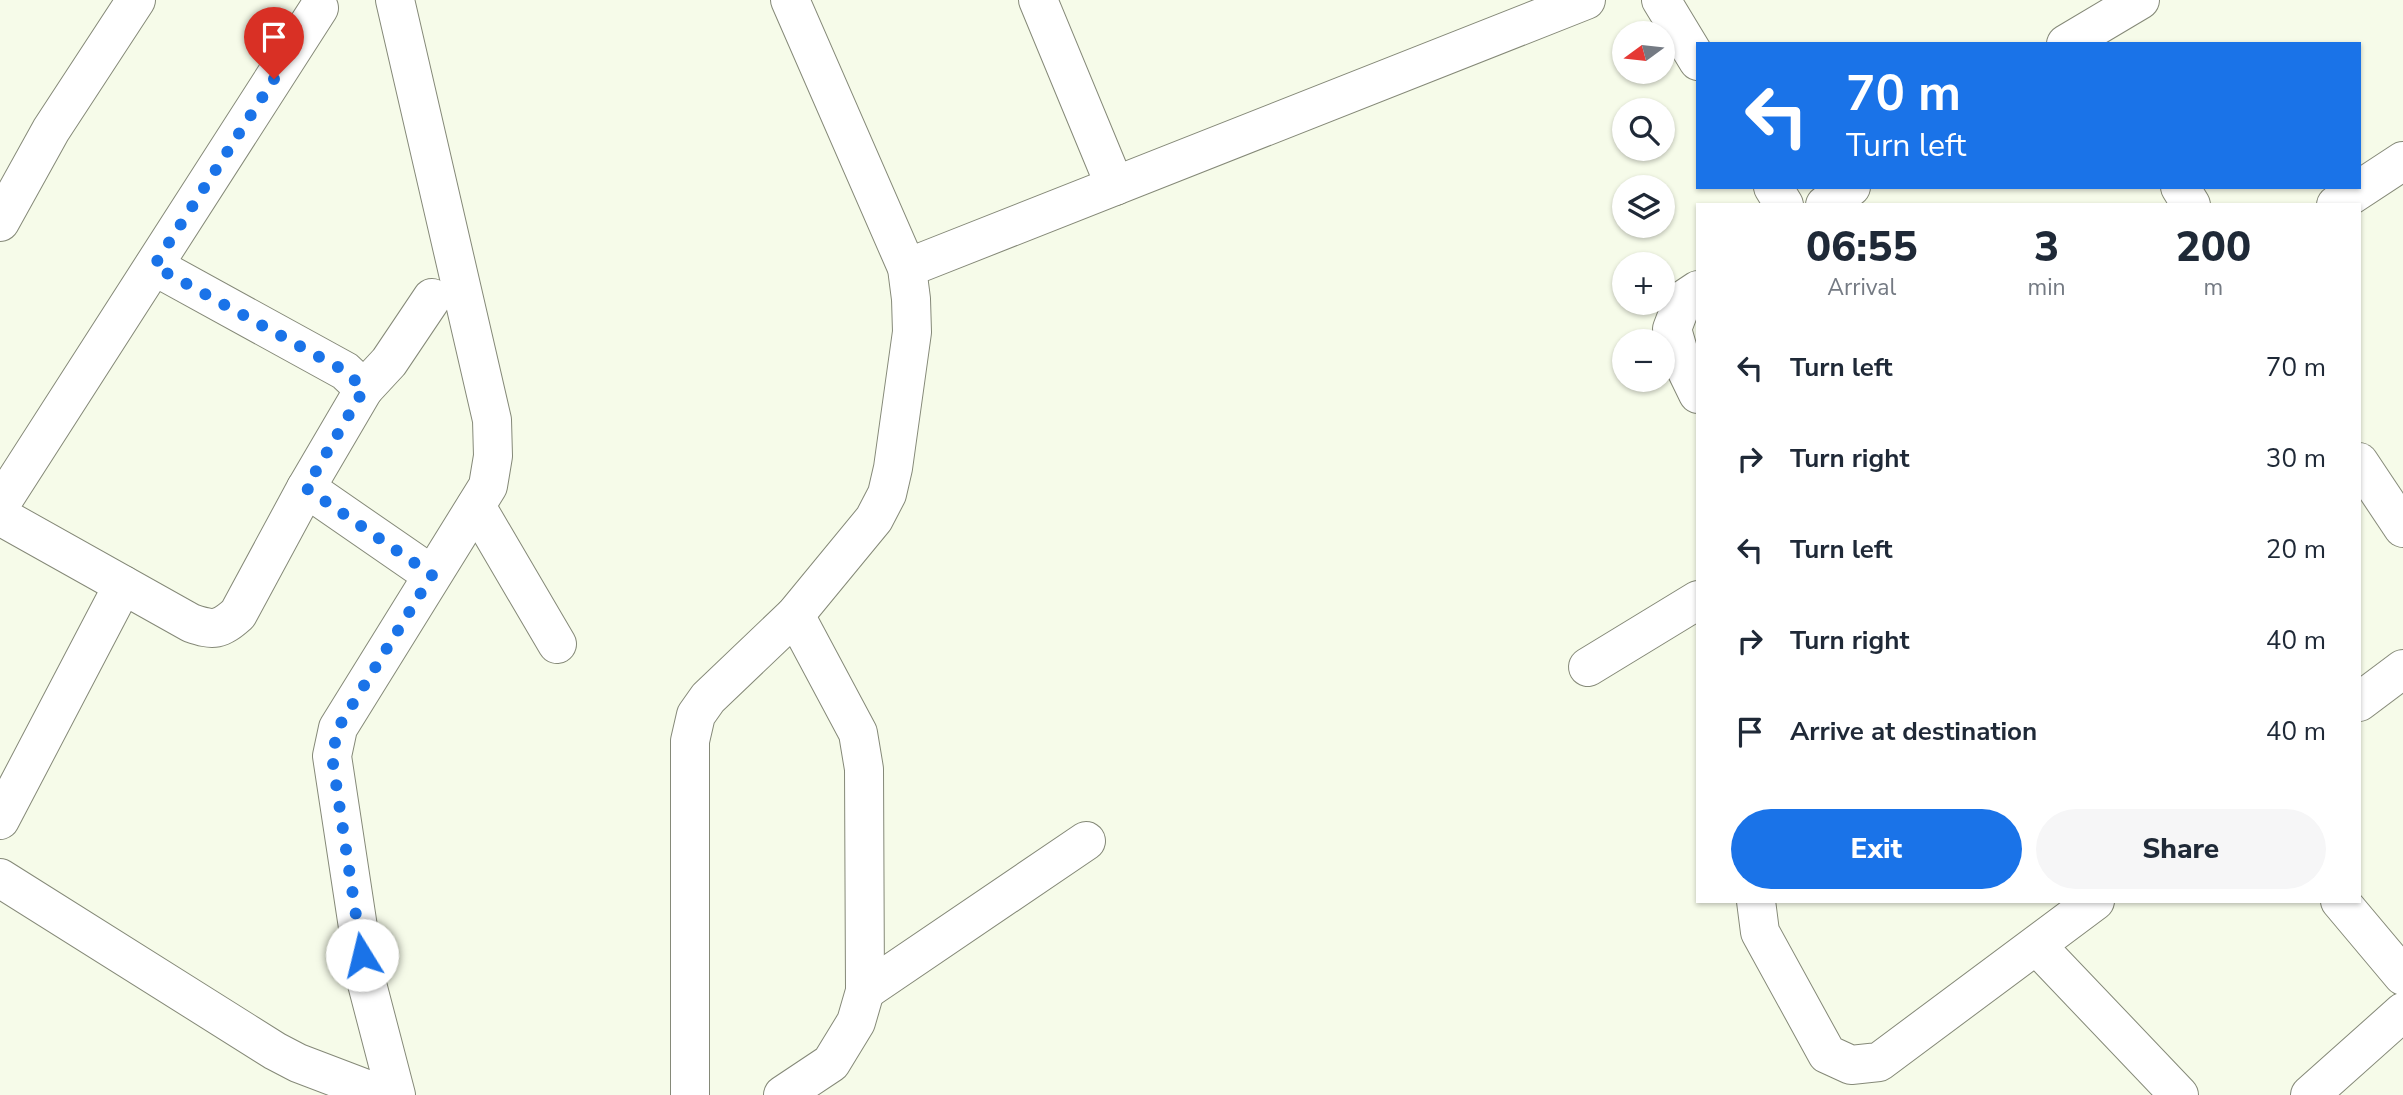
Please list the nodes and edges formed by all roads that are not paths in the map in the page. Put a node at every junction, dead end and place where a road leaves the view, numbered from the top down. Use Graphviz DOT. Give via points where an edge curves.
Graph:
graph roads {
  1 [pos="136,0"];
  2 [pos="395,0"];
  3 [pos="790,0"];
  4 [pos="1039,0"];
  5 [pos="1586,0"];
  6 [pos="1661,0"];
  7 [pos="2140,0"];
  8 [pos="319,8"];
  9 [pos="2082,39"];
  10 [pos="1696,58"];
  11 [pos="2403,161"];
  12 [pos="1115,186"];
  13 [pos="1848,189"];
  14 [pos="2360,189"];
  15 [pos="2361,189"];
  16 [pos="1828,203"];
  17 [pos="2339,203"];
  18 [pos="0,222"];
  19 [pos="154,266"];
  20 [pos="906,268"];
  21 [pos="1696,291"];
  22 [pos="432,298"];
  23 [pos="364,389"];
  24 [pos="1696,390"];
  25 [pos="2361,465"];
  26 [pos="306,488"];
  27 [pos="0,505"];
  28 [pos="475,506"];
  29 [pos="2388,511"];
  30 [pos="0,516"];
  31 [pos="432,575"];
  32 [pos="122,585"];
  33 [pos="1696,601"];
  34 [pos="795,615"];
  35 [pos="557,644"];
  36 [pos="1588,667"];
  37 [pos="2403,669"];
  38 [pos="2361,700"];
  39 [pos="0,820"];
  40 [pos="1086,841"];
  41 [pos="0,878"];
  42 [pos="1756,903"];
  43 [pos="2092,903"];
  44 [pos="2342,903"];
  45 [pos="2037,946"];
  46 [pos="2403,976"];
  47 [pos="865,991"];
  48 [pos="2403,1012"];
  49 [pos="1853,1080"];
  50 [pos="383,1095"];
  51 [pos="396,1095"];
  52 [pos="690,1095"];
  53 [pos="783,1095"];
  54 [pos="2179,1095"];
  55 [pos="2310,1095"];
  1 -- 18 [label="street" via="51,130"];
  2 -- 28 [label="street" via="492,420 488,486"];
  3 -- 20 [label="street"];
  4 -- 12 [label="street"];
  5 -- 12 [label="street"];
  6 -- 10 [label="street"];
  7 -- 9 [label="street"];
  8 -- 19 [label="street"];
  11 -- 15 [label="street"];
  12 -- 20 [label="street"];
  13 -- 16 [label="street"];
  14 -- 17 [label="street"];
  19 -- 23 [label="street" via="345,371"];
  19 -- 27 [label="street"];
  20 -- 34 [label="street" via="912,332 887,494 874,519"];
  21 -- 24 [label="street" via="1683,300 1672,329"];
  22 -- 23 [label="street" via="389,362"];
  23 -- 26 [label="street"];
  25 -- 29 [label="street"];
  26 -- 31 [label="street"];
  26 -- 32 [label="street" via="238,614 223,626 209,629 191,623"];
  28 -- 31 [label="street"];
  28 -- 35 [label="street"];
  30 -- 32 [label="street"];
  31 -- 51 [label="street" via="338,728 332,757 366,980"];
  32 -- 39 [label="street"];
  33 -- 36 [label="street"];
  34 -- 47 [label="street" via="858,733 864,769"];
  34 -- 52 [label="street" via="708,698 696,715 690,741"];
  37 -- 38 [label="street"];
  40 -- 47 [label="street"];
  41 -- 50 [label="street" via="275,1051"];
  42 -- 49 [label="street" via="1760,932 1827,1054"];
  43 -- 45 [label="street"];
  44 -- 46 [label="street"];
  45 -- 49 [label="street"];
  45 -- 54 [label="street"];
  47 -- 53 [label="street" via="856,1022 831,1063"];
  48 -- 55 [label="street"];
}
